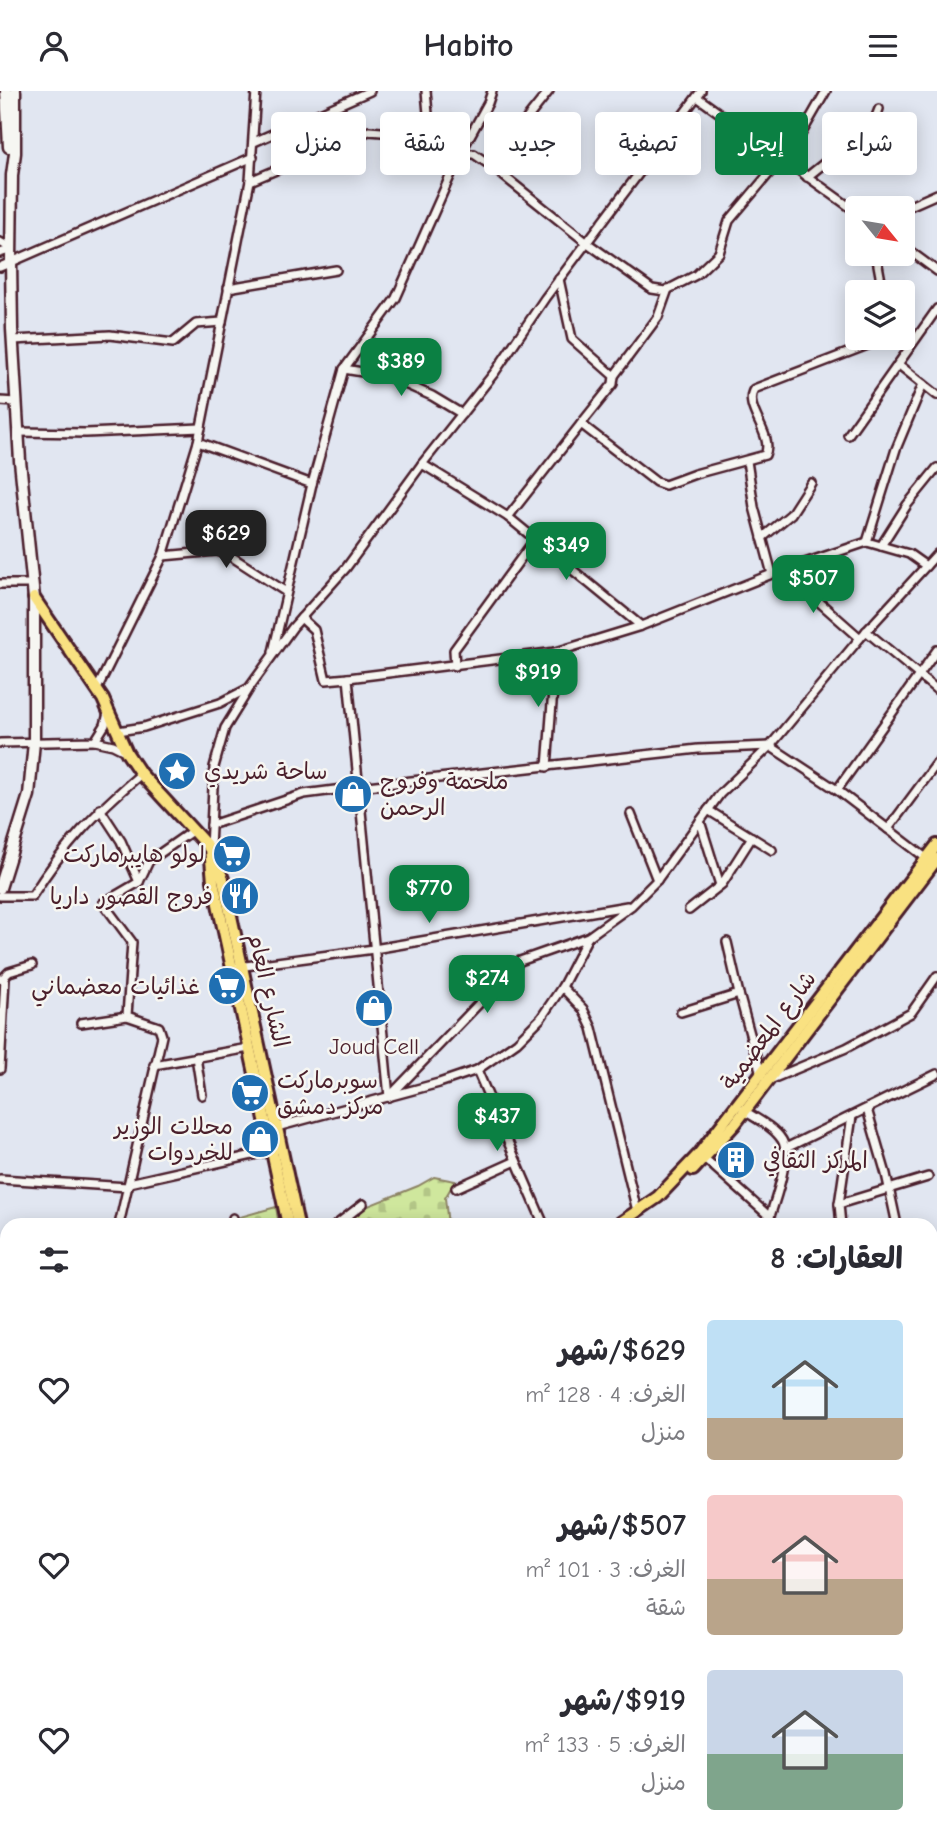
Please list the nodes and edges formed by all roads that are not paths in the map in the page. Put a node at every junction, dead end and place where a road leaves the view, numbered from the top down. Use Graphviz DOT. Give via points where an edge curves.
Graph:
graph roads {
  1 [pos="6,91"];
  2 [pos="15,91"];
  3 [pos="256,91"];
  4 [pos="370,91"];
  5 [pos="426,91"];
  6 [pos="492,91"];
  7 [pos="549,91"];
  8 [pos="826,91"];
  9 [pos="699,94"];
  10 [pos="879,109"];
  11 [pos="428,112"];
  12 [pos="533,112"];
  13 [pos="722,112"];
  14 [pos="808,122"];
  15 [pos="380,132"];
  16 [pos="470,136"];
  17 [pos="254,142"];
  18 [pos="253,157"];
  19 [pos="12,175"];
  20 [pos="451,175"];
  21 [pos="503,175"];
  22 [pos="766,175"];
  23 [pos="804,175"];
  24 [pos="807,177"];
  25 [pos="250,181"];
  26 [pos="937,194"];
  27 [pos="845,204"];
  28 [pos="915,204"];
  29 [pos="0,242"];
  30 [pos="586,243"];
  31 [pos="12,249"];
  32 [pos="0,253"];
  33 [pos="915,255"];
  34 [pos="11,261"];
  35 [pos="0,267"];
  36 [pos="337,270"];
  37 [pos="937,271"];
  38 [pos="559,279"];
  39 [pos="228,288"];
  40 [pos="668,289"];
  41 [pos="937,309"];
  42 [pos="222,322"];
  43 [pos="12,340"];
  44 [pos="855,350"];
  45 [pos="898,365"];
  46 [pos="344,369"];
  47 [pos="614,376"];
  48 [pos="923,384"];
  49 [pos="937,395"];
  50 [pos="0,401"];
  51 [pos="16,402"];
  52 [pos="462,414"];
  53 [pos="581,424"];
  54 [pos="201,428"];
  55 [pos="18,432"];
  56 [pos="848,435"];
  57 [pos="198,442"];
  58 [pos="747,461"];
  59 [pos="422,464"];
  60 [pos="937,468"];
  61 [pos="811,483"];
  62 [pos="312,484"];
  63 [pos="508,517"];
  64 [pos="762,538"];
  65 [pos="535,539"];
  66 [pos="867,542"];
  67 [pos="881,546"];
  68 [pos="937,554"];
  69 [pos="163,556"];
  70 [pos="926,566"];
  71 [pos="784,571"];
  72 [pos="772,574"];
  73 [pos="0,584"];
  74 [pos="32,584"];
  75 [pos="286,592"];
  76 [pos="34,598"];
  77 [pos="301,618"];
  78 [pos="641,626"];
  79 [pos="866,631"];
  80 [pos="860,638"];
  81 [pos="937,650"];
  82 [pos="556,652"];
  83 [pos="272,656"];
  84 [pos="455,666"];
  85 [pos="919,675"];
  86 [pos="348,678"];
  87 [pos="249,688"];
  88 [pos="97,689"];
  89 [pos="937,690"];
  90 [pos="108,709"];
  91 [pos="118,731"];
  92 [pos="95,741"];
  93 [pos="34,742"];
  94 [pos="0,743"];
  95 [pos="771,746"];
  96 [pos="127,753"];
  97 [pos="937,764"];
  98 [pos="547,767"];
  99 [pos="141,773"];
  100 [pos="358,786"];
  101 [pos="837,790"];
  102 [pos="100,809"];
  103 [pos="708,810"];
  104 [pos="631,814"];
  105 [pos="700,821"];
  106 [pos="211,825"];
  107 [pos="888,829"];
  108 [pos="192,831"];
  109 [pos="752,837"];
  110 [pos="937,845"];
  111 [pos="210,849"];
  112 [pos="772,850"];
  113 [pos="932,861"];
  114 [pos="657,880"];
  115 [pos="139,882"];
  116 [pos="720,885"];
  117 [pos="0,888"];
  118 [pos="0,896"];
  119 [pos="631,906"];
  120 [pos="689,910"];
  121 [pos="588,937"];
  122 [pos="727,942"];
  123 [pos="374,949"];
  124 [pos="32,965"];
  125 [pos="237,967"];
  126 [pos="937,977"];
  127 [pos="1,979"];
  128 [pos="562,987"];
  129 [pos="739,994"];
  130 [pos="681,1012"];
  131 [pos="127,1016"];
  132 [pos="81,1023"];
  133 [pos="249,1048"];
  134 [pos="196,1057"];
  135 [pos="154,1065"];
  136 [pos="0,1069"];
  137 [pos="477,1070"];
  138 [pos="937,1074"];
  139 [pos="765,1077"];
  140 [pos="202,1095"];
  141 [pos="388,1097"];
  142 [pos="741,1108"];
  143 [pos="867,1109"];
  144 [pos="852,1116"];
  145 [pos="273,1128"];
  146 [pos="786,1148"];
  147 [pos="277,1150"];
  148 [pos="702,1156"];
  149 [pos="516,1161"];
  150 [pos="928,1177"];
  151 [pos="0,1179"];
  152 [pos="128,1185"];
  153 [pos="456,1188"];
  154 [pos="889,1189"];
  155 [pos="362,1204"];
  156 [pos="839,1204"];
  157 [pos="637,1211"];
  158 [pos="121,1218"];
  159 [pos="287,1218"];
  160 [pos="297,1218"];
  161 [pos="345,1218"];
  162 [pos="541,1218"];
  163 [pos="627,1218"];
  164 [pos="636,1218"];
  165 [pos="765,1218"];
  166 [pos="769,1218"];
  167 [pos="840,1218"];
  168 [pos="895,1218"];
  1 -- 19 [label="main road"];
  2 -- 19 [label="main road"];
  3 -- 17 [label="street"];
  4 -- 17 [label="street"];
  5 -- 11 [label="street"];
  6 -- 16 [label="street"];
  7 -- 12 [label="street"];
  8 -- 14 [label="street"];
  9 -- 13 [label="street"];
  9 -- 30 [label="street"];
  10 -- 24 [label="street" via="873,124"];
  15 -- 25 [label="street" via="369,131"];
  17 -- 18 [label="street"];
  18 -- 25 [label="street"];
  18 -- 34 [label="street"];
  19 -- 31 [label="main road"];
  20 -- 46 [label="street" via="396,298"];
  21 -- 30 [label="street"];
  22 -- 40 [label="street" via="729,221 719,253 696,275"];
  23 -- 24 [label="street"];
  24 -- 27 [label="street"];
  25 -- 39 [label="street"];
  26 -- 28 [label="street"];
  29 -- 31 [label="street"];
  30 -- 38 [label="street"];
  30 -- 40 [label="street" via="652,289"];
  31 -- 32 [label="street"];
  31 -- 34 [label="main road"];
  33 -- 37 [label="street"];
  34 -- 35 [label="street"];
  34 -- 43 [label="main road"];
  36 -- 39 [label="street"];
  38 -- 47 [label="street" via="572,339"];
  38 -- 52 [label="street"];
  39 -- 42 [label="street"];
  40 -- 47 [label="street" via="658,317"];
  41 -- 45 [label="street"];
  42 -- 43 [label="street" via="196,324 173,342 110,335"];
  42 -- 54 [label="street"];
  43 -- 51 [label="main road"];
  44 -- 58 [label="street" via="754,389 751,398 768,451"];
  45 -- 48 [label="street"];
  45 -- 56 [label="street"];
  46 -- 52 [label="street" via="387,376"];
  46 -- 62 [label="street"];
  47 -- 53 [label="street" via="613,384"];
  48 -- 49 [label="street"];
  48 -- 66 [label="street" via="896,449"];
  50 -- 51 [label="street"];
  51 -- 55 [label="main road"];
  52 -- 59 [label="street"];
  53 -- 58 [label="street" via="664,485"];
  53 -- 63 [label="street"];
  54 -- 55 [label="street"];
  54 -- 57 [label="street"];
  55 -- 74 [label="main road"];
  57 -- 62 [label="street"];
  57 -- 69 [label="street"];
  58 -- 64 [label="street"];
  59 -- 63 [label="street"];
  59 -- 77 [label="street" via="346,568"];
  60 -- 67 [label="street"];
  61 -- 64 [label="street" via="791,514"];
  62 -- 75 [label="street"];
  63 -- 65 [label="street"];
  64 -- 72 [label="street"];
  65 -- 78 [label="street"];
  65 -- 84 [label="street" via="454,650"];
  66 -- 67 [label="street"];
  66 -- 71 [label="street"];
  67 -- 70 [label="street" via="909,554"];
  68 -- 70 [label="street"];
  69 -- 75 [label="street" via="217,551"];
  69 -- 88 [label="street"];
  70 -- 79 [label="street"];
  71 -- 72 [label="street"];
  71 -- 80 [label="street"];
  72 -- 78 [label="street"];
  73 -- 74 [label="street"];
  74 -- 76 [label="main road"];
  75 -- 83 [label="street"];
  76 -- 88 [label="main road"];
  76 -- 93 [label="main road"];
  77 -- 83 [label="street"];
  77 -- 86 [label="street" via="314,630 326,680"];
  78 -- 82 [label="street"];
  79 -- 80 [label="street"];
  79 -- 85 [label="street"];
  80 -- 95 [label="street"];
  81 -- 85 [label="street"];
  82 -- 84 [label="street"];
  82 -- 98 [label="street"];
  83 -- 87 [label="street"];
  84 -- 86 [label="street"];
  85 -- 89 [label="street"];
  85 -- 101 [label="street"];
  86 -- 100 [label="street"];
  87 -- 91 [label="street" via="220,703"];
  87 -- 106 [label="street" via="225,728 214,768"];
  88 -- 90 [label="main road"];
  90 -- 91 [label="main road"];
  90 -- 92 [label="street"];
  91 -- 96 [label="main road"];
  92 -- 93 [label="street"];
  92 -- 96 [label="street"];
  93 -- 94 [label="street"];
  93 -- 117 [label="main road" via="29,795"];
  95 -- 98 [label="street" via="698,749"];
  95 -- 101 [label="street"];
  95 -- 103 [label="street"];
  96 -- 99 [label="main road"];
  97 -- 107 [label="street"];
  98 -- 100 [label="street"];
  99 -- 102 [label="street"];
  99 -- 108 [label="main road"];
  100 -- 106 [label="street" via="304,794"];
  100 -- 123 [label="street"];
  101 -- 107 [label="street"];
  102 -- 115 [label="street"];
  102 -- 118 [label="street" via="32,896"];
  103 -- 105 [label="street"];
  103 -- 109 [label="street"];
  104 -- 114 [label="street"];
  105 -- 114 [label="street"];
  105 -- 116 [label="street"];
  106 -- 111 [label="street"];
  107 -- 113 [label="street"];
  108 -- 111 [label="main road"];
  108 -- 115 [label="street" via="149,862"];
  109 -- 112 [label="street"];
  109 -- 116 [label="street"];
  110 -- 113 [label="main road, شارع المعضمية"];
  111 -- 125 [label="main road, الشارع العام" via="223,879"];
  113 -- 139 [label="main road, شارع المعضمية"];
  114 -- 119 [label="street"];
  115 -- 131 [label="street" via="103,903 132,942"];
  116 -- 120 [label="street"];
  119 -- 121 [label="street"];
  119 -- 123 [label="street"];
  121 -- 128 [label="street"];
  121 -- 141 [label="street" via="520,961"];
  122 -- 129 [label="street"];
  123 -- 125 [label="street"];
  123 -- 141 [label="street"];
  124 -- 127 [label="street"];
  125 -- 133 [label="main road"];
  125 -- 145 [label="main road, الشارع العام"];
  126 -- 139 [label="street" via="911,1013 846,1048"];
  127 -- 136 [label="street" via="5,979"];
  128 -- 137 [label="street" via="517,1042"];
  128 -- 157 [label="street" via="583,1009 592,1028"];
  129 -- 130 [label="street"];
  129 -- 139 [label="street"];
  131 -- 132 [label="street"];
  131 -- 135 [label="street" via="159,1027 162,1036"];
  133 -- 134 [label="street"];
  133 -- 145 [label="main road"];
  134 -- 135 [label="street"];
  134 -- 140 [label="street"];
  135 -- 152 [label="street"];
  137 -- 141 [label="street"];
  137 -- 149 [label="street"];
  138 -- 143 [label="street"];
  139 -- 142 [label="main road, شارع المعضمية"];
  141 -- 145 [label="street"];
  142 -- 146 [label="street" via="779,1136"];
  142 -- 148 [label="main road, شارع المعضمية"];
  143 -- 144 [label="street"];
  143 -- 154 [label="street"];
  144 -- 146 [label="street"];
  144 -- 156 [label="street"];
  145 -- 147 [label="main road, الشارع العام"];
  146 -- 166 [label="street"];
  147 -- 152 [label="street"];
  147 -- 159 [label="main road, الشارع العام"];
  147 -- 160 [label="main road, الشارع العام"];
  148 -- 157 [label="main road, شارع المعضمية"];
  148 -- 164 [label="main road, شارع المعضمية" via="661,1200"];
  148 -- 165 [label="street"];
  149 -- 153 [label="street"];
  149 -- 162 [label="street"];
  150 -- 154 [label="street"];
  151 -- 152 [label="street"];
  152 -- 158 [label="street"];
  154 -- 156 [label="street"];
  154 -- 168 [label="street"];
  155 -- 161 [label="street"];
  156 -- 167 [label="street"];
  157 -- 163 [label="main road, شارع المعضمية"];
}
